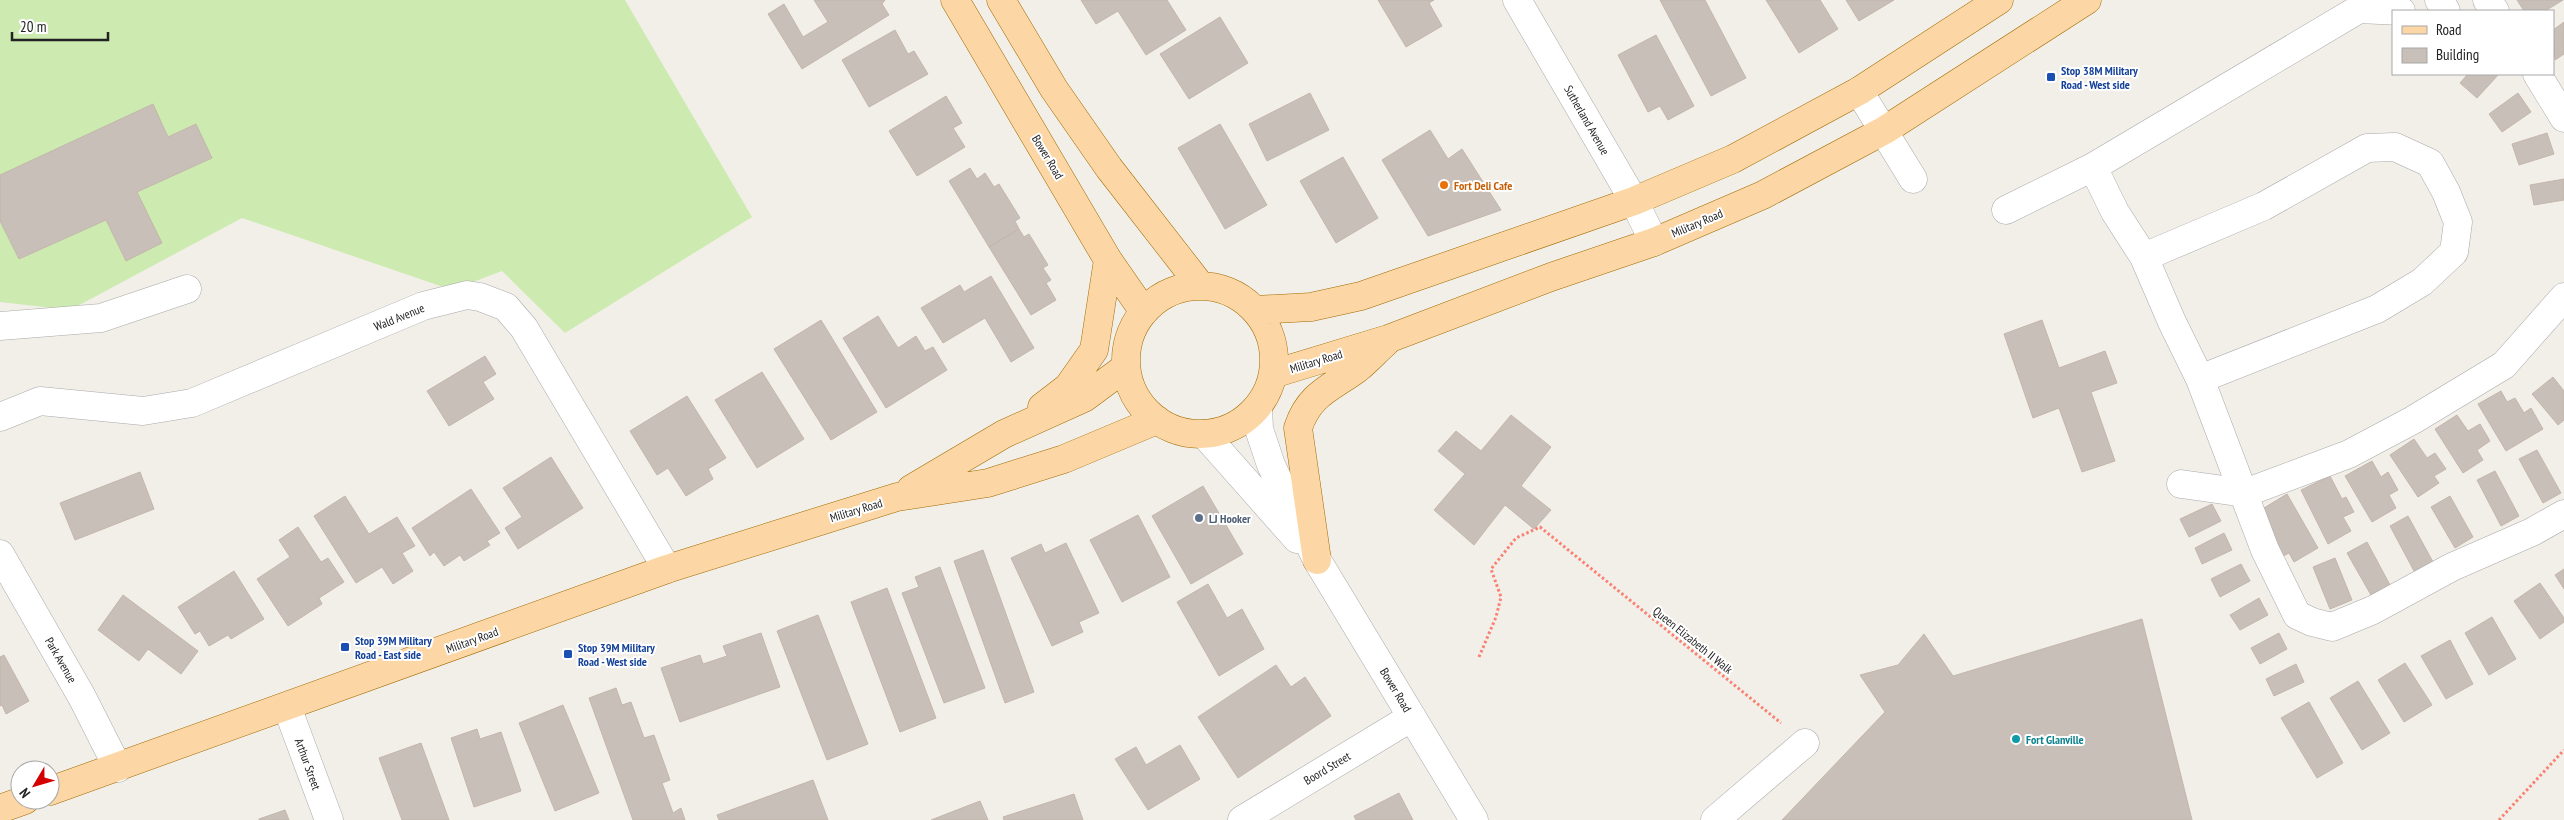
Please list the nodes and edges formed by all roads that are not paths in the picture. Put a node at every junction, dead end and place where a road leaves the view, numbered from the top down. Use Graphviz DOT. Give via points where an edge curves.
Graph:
graph roads {
  1 [pos="955,0"];
  2 [pos="1001,0"];
  3 [pos="1517,0"];
  4 [pos="1999,0"];
  5 [pos="2087,0"];
  6 [pos="2392,11"];
  7 [pos="2539,75"];
  8 [pos="1859,91"];
  9 [pos="2564,118"];
  10 [pos="1885,130"];
  11 [pos="2093,166"];
  12 [pos="1913,179"];
  13 [pos="1634,201"];
  14 [pos="2006,210"];
  15 [pos="1654,242"];
  16 [pos="2144,258"];
  17 [pos="1108,260"];
  18 [pos="1200,285"];
  19 [pos="187,289"];
  20 [pos="2564,297"];
  21 [pos="1255,310"];
  22 [pos="1144,312"];
  23 [pos="0,326"];
  24 [pos="1388,339"];
  25 [pos="1126,367"];
  26 [pos="1273,374"];
  27 [pos="2200,379"];
  28 [pos="1258,407"];
  29 [pos="0,417"];
  30 [pos="1157,420"];
  31 [pos="1004,434"];
  32 [pos="1204,434"];
  33 [pos="2181,484"];
  34 [pos="2245,493"];
  35 [pos="897,497"];
  36 [pos="2564,514"];
  37 [pos="0,554"];
  38 [pos="1317,560"];
  39 [pos="667,569"];
  40 [pos="287,707"];
  41 [pos="1412,717"];
  42 [pos="1805,742"];
  43 [pos="118,768"];
  44 [pos="60,788"];
  45 [pos="329,820"];
  46 [pos="1242,820"];
  47 [pos="1474,820"];
  48 [pos="1715,820"];
  1 -- 17 [label="main road, Bower Road"];
  2 -- 18 [label="main road" via="1054,89 1145,216"];
  3 -- 13 [label="street, Sutherland Avenue"];
  4 -- 8 [label="main road"];
  5 -- 10 [label="main road, Military Road"];
  6 -- 11 [label="street" via="2359,9"];
  7 -- 9 [label="street"];
  8 -- 10 [label="street"];
  8 -- 13 [label="main road" via="1732,159"];
  10 -- 12 [label="street"];
  10 -- 15 [label="main road, Military Road" via="1762,195"];
  11 -- 14 [label="street"];
  11 -- 16 [label="street" via="2115,212"];
  13 -- 15 [label="street, Sutherland Avenue"];
  13 -- 21 [label="main road" via="1361,296 1311,307"];
  15 -- 24 [label="main road, Military Road"];
  16 -- 27 [label="street"];
  16 -- 27 [label="street" via="2264,206 2367,148 2395,147 2430,163 2446,192 2458,222 2454,252 2422,282 2377,309"];
  17 -- 22 [label="main road, Bower Road"];
  17 -- 31 [label="main road" via="1094,350 1068,387"];
  18 -- 21 [label="main road" via="1228,291"];
  18 -- 22 [label="main road" via="1181,288 1156,300"];
  19 -- 23 [label="street" via="101,318"];
  20 -- 34 [label="street" via="2504,365 2413,420 2348,454"];
  21 -- 26 [label="main road" via="1270,335"];
  22 -- 25 [label="main road" via="1133,328"];
  24 -- 26 [label="main road, Military Road"];
  24 -- 38 [label="main road" via="1358,368 1317,398 1304,411 1298,428"];
  25 -- 30 [label="main road" via="1134,392"];
  25 -- 31 [label="main road, Military Road" via="1084,398"];
  26 -- 28 [label="main road"];
  27 -- 34 [label="street"];
  28 -- 32 [label="main road" via="1245,420 1224,431"];
  28 -- 38 [label="street, Bower Road" via="1259,429 1271,465"];
  29 -- 39 [label="street, Wald Avenue" via="40,401 143,411 192,402 423,306 467,295 480,297 506,307 524,328"];
  30 -- 32 [label="main road" via="1186,433"];
  30 -- 35 [label="main road, Military Road" via="1064,459 988,483"];
  31 -- 35 [label="main road, Military Road"];
  32 -- 38 [label="street, Bower Road"];
  33 -- 34 [label="street"];
  34 -- 36 [label="street" via="2265,550 2297,615 2332,627 2373,610 2452,567 2532,532"];
  35 -- 39 [label="main road, Military Road"];
  37 -- 43 [label="street, Park Avenue" via="82,697"];
  38 -- 41 [label="street, Bower Road"];
  39 -- 40 [label="main road, Military Road"];
  40 -- 43 [label="main road, Military Road"];
  40 -- 45 [label="street, Arthur Street"];
  41 -- 46 [label="street, Boord Street"];
  41 -- 47 [label="street, Bower Road"];
  42 -- 48 [label="street"];
  43 -- 44 [label="main road, Military Road"];
}
